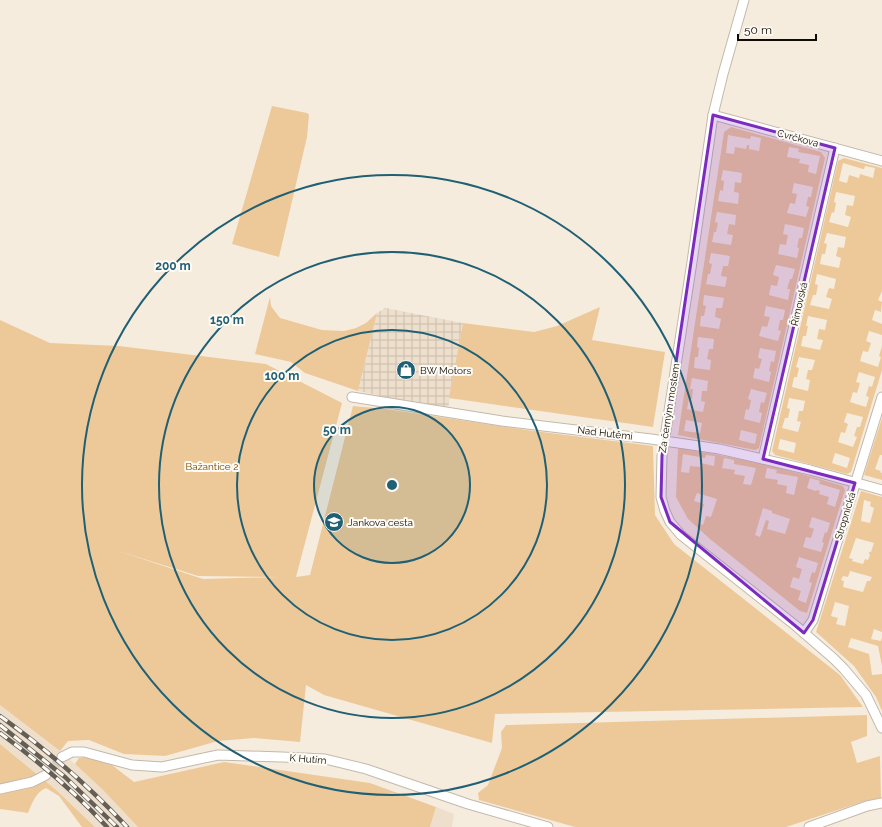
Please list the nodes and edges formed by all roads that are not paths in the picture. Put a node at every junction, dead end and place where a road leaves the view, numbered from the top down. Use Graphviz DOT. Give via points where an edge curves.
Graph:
graph roads {
  1 [pos="744,0"];
  2 [pos="713,115"];
  3 [pos="834,148"];
  4 [pos="882,161"];
  5 [pos="352,397"];
  6 [pos="882,397"];
  7 [pos="664,440"];
  8 [pos="763,459"];
  9 [pos="855,483"];
  10 [pos="882,490"];
  11 [pos="804,633"];
  12 [pos="882,728"];
  13 [pos="62,757"];
  14 [pos="46,776"];
  15 [pos="0,789"];
  16 [pos="882,803"];
  17 [pos="548,827"];
  18 [pos="809,827"];
  1 -- 2 [label="street, Za černým mostem"];
  2 -- 3 [label="street, Cvrčkova"];
  2 -- 7 [label="street, Za černým mostem"];
  3 -- 4 [label="street, Cvrčkova"];
  3 -- 8 [label="street, Římovská"];
  5 -- 7 [label="street, Nad Hutěmi" via="502,421"];
  6 -- 9 [label="street, Stropnická"];
  7 -- 8 [label="street, Nad Hutěmi"];
  7 -- 11 [label="street, Za černým mostem" via="661,497 670,522 681,535"];
  8 -- 9 [label="street, Nad Hutěmi"];
  9 -- 10 [label="street, Nad Hutěmi"];
  9 -- 11 [label="street, Stropnická" via="814,620"];
  11 -- 12 [label="street, Za černým mostem" via="844,670 866,695"];
  13 -- 17 [label="street, K Hutím" via="72,752 84,752 132,765 162,767 218,755 325,759 366,769 468,804"];
  14 -- 15 [label="street"];
  16 -- 18 [label="street"];
}
